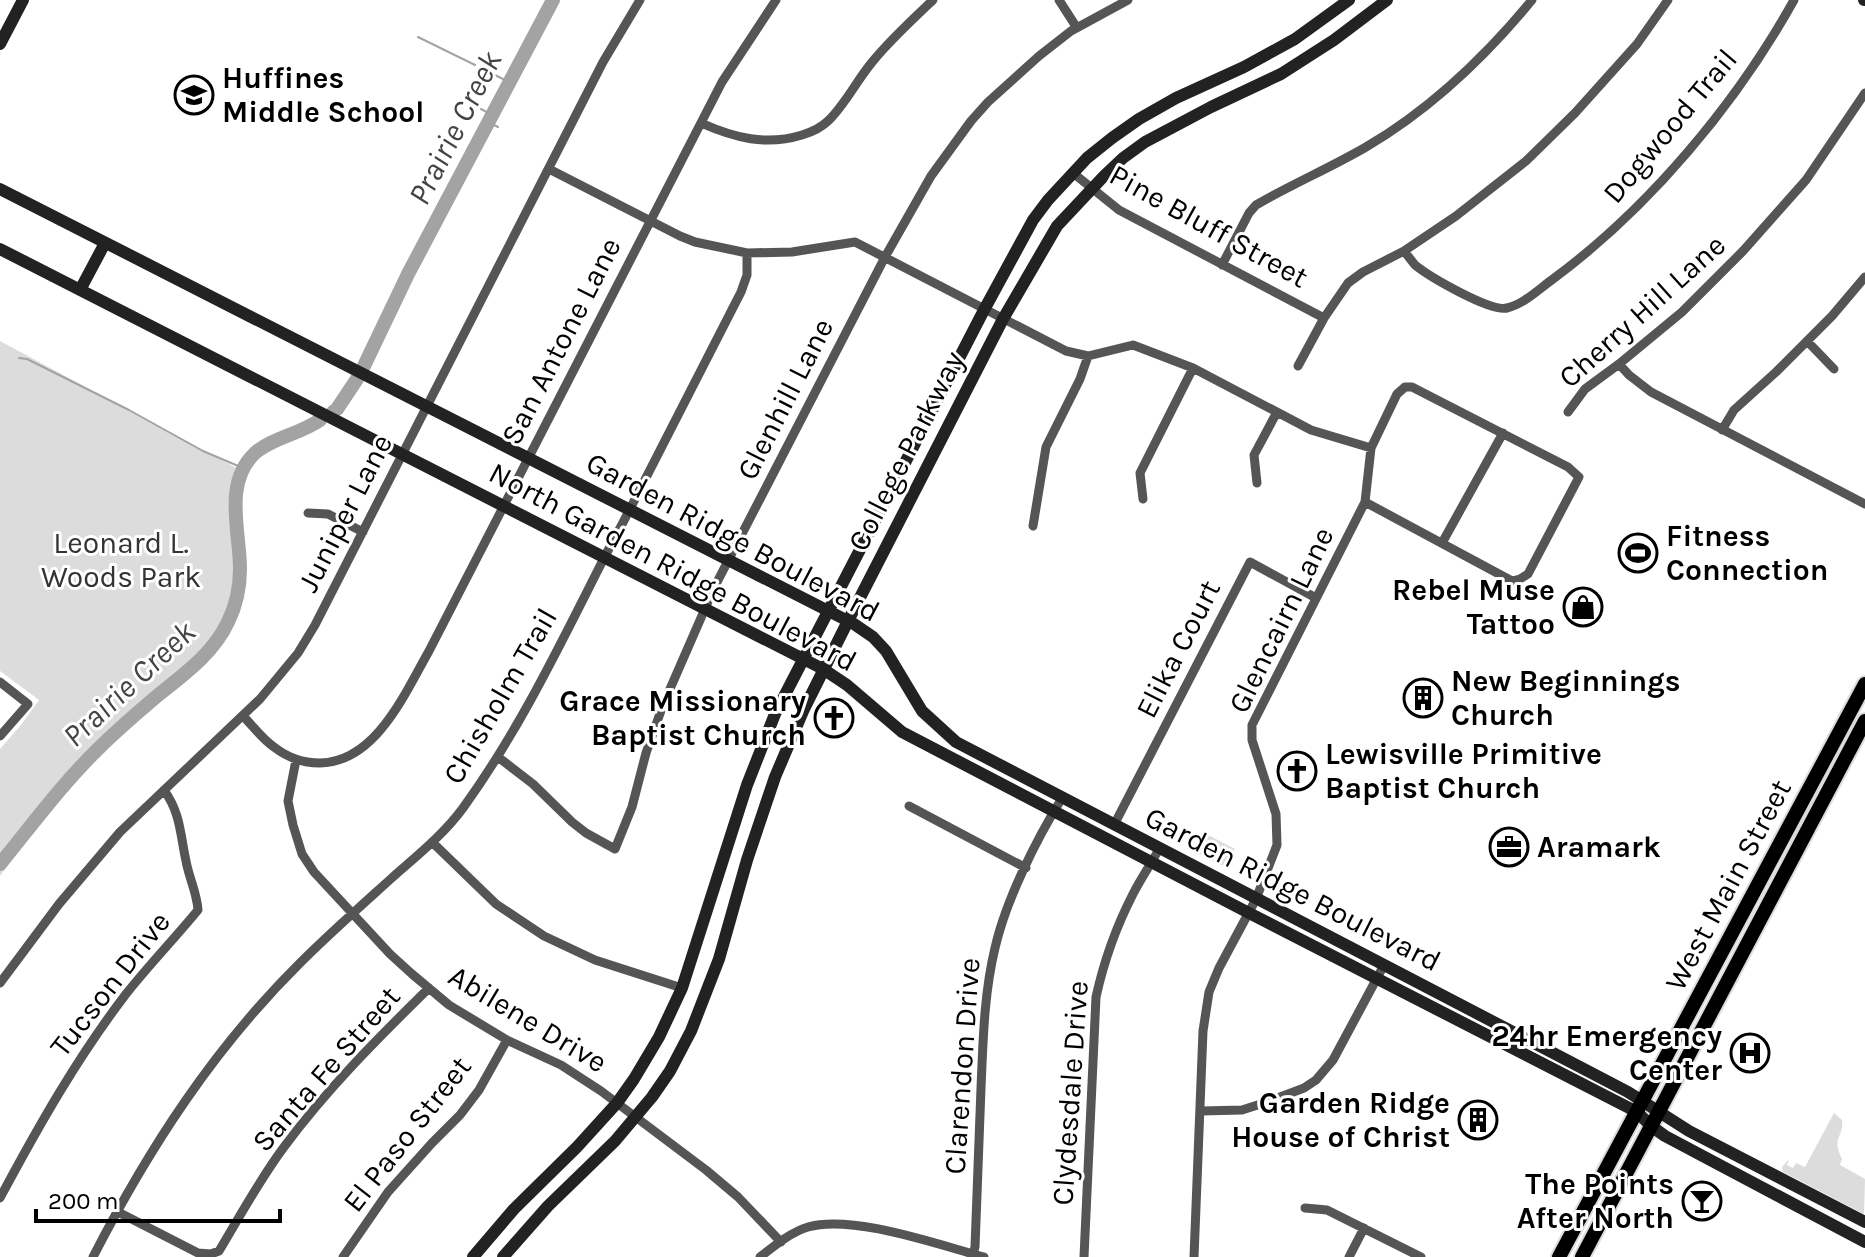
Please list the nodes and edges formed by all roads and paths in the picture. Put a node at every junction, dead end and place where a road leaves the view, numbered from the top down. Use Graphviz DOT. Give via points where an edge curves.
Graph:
graph roads {
  1 [pos="23,0"];
  2 [pos="640,0"];
  3 [pos="776,0"];
  4 [pos="933,0"];
  5 [pos="1059,0"];
  6 [pos="1128,0"];
  7 [pos="1349,0"];
  8 [pos="1387,0"];
  9 [pos="1532,0"];
  10 [pos="1668,0"];
  11 [pos="1794,0"];
  12 [pos="1077,28"];
  13 [pos="0,44"];
  14 [pos="1865,93"];
  15 [pos="701,123"];
  16 [pos="549,169"];
  17 [pos="1073,173"];
  18 [pos="0,189"];
  19 [pos="1091,189"];
  20 [pos="650,221"];
  21 [pos="105,243"];
  22 [pos="0,249"];
  23 [pos="1404,251"];
  24 [pos="747,253"];
  25 [pos="885,257"];
  26 [pos="1222,265"];
  27 [pos="1865,277"];
  28 [pos="80,290"];
  29 [pos="984,310"];
  30 [pos="1324,318"];
  31 [pos="1003,319"];
  32 [pos="1807,341"];
  33 [pos="1088,356"];
  34 [pos="1619,364"];
  35 [pos="1298,366"];
  36 [pos="1193,368"];
  37 [pos="1834,369"];
  38 [pos="426,406"];
  39 [pos="1277,412"];
  40 [pos="1568,412"];
  41 [pos="1722,430"];
  42 [pos="1503,433"];
  43 [pos="1371,448"];
  44 [pos="402,454"];
  45 [pos="527,458"];
  46 [pos="1257,483"];
  47 [pos="1143,499"];
  48 [pos="1365,502"];
  49 [pos="1865,504"];
  50 [pos="503,506"];
  51 [pos="630,510"];
  52 [pos="308,513"];
  53 [pos="1033,526"];
  54 [pos="363,532"];
  55 [pos="1442,543"];
  56 [pos="604,558"];
  57 [pos="728,560"];
  58 [pos="1316,598"];
  59 [pos="705,609"];
  60 [pos="830,612"];
  61 [pos="848,621"];
  62 [pos="804,660"];
  63 [pos="823,669"];
  64 [pos="0,682"];
  65 [pos="1865,684"];
  66 [pos="243,716"];
  67 [pos="1847,719"];
  68 [pos="1864,726"];
  69 [pos="0,736"];
  70 [pos="498,757"];
  71 [pos="296,760"];
  72 [pos="164,790"];
  73 [pos="1062,798"];
  74 [pos="909,806"];
  75 [pos="1054,812"];
  76 [pos="1114,825"];
  77 [pos="432,842"];
  78 [pos="1159,849"];
  79 [pos="1152,862"];
  80 [pos="1026,868"];
  81 [pos="1256,899"];
  82 [pos="1743,912"];
  83 [pos="352,913"];
  84 [pos="1249,913"];
  85 [pos="1760,920"];
  86 [pos="1384,965"];
  87 [pos="1377,979"];
  88 [pos="0,983"];
  89 [pos="429,988"];
  90 [pos="682,988"];
  91 [pos="1468,1008"];
  92 [pos="667,1021"];
  93 [pos="1461,1021"];
  94 [pos="691,1031"];
  95 [pos="507,1040"];
  96 [pos="617,1103"];
  97 [pos="1640,1106"];
  98 [pos="1201,1111"];
  99 [pos="1658,1112"];
  100 [pos="635,1117"];
  101 [pos="1651,1126"];
  102 [pos="0,1198"];
  103 [pos="1305,1208"];
  104 [pos="118,1212"];
  105 [pos="1865,1222"];
  106 [pos="1364,1228"];
  107 [pos="1863,1237"];
  108 [pos="781,1242"];
  109 [pos="1564,1255"];
  110 [pos="973,1256"];
  111 [pos="93,1257"];
  112 [pos="343,1257"];
  113 [pos="473,1257"];
  114 [pos="503,1257"];
  115 [pos="760,1257"];
  116 [pos="984,1257"];
  117 [pos="1084,1257"];
  118 [pos="1194,1257"];
  119 [pos="1349,1257"];
  120 [pos="1421,1257"];
  121 [pos="1582,1257"];
  1 -- 13 [label="main road"];
  2 -- 16 [label="street, Juniper Lane"];
  3 -- 15 [label="street, San Antone Lane"];
  4 -- 15 [label="street" via="897,33 832,118 812,132 750,140"];
  5 -- 12 [label="street"];
  6 -- 12 [label="street, Glenhill Lane"];
  7 -- 17 [label="main road, College Parkway" via="1295,39 1139,119"];
  8 -- 19 [label="main road, College Parkway" via="1281,74 1145,142"];
  9 -- 26 [label="street" via="1507,31 1411,118 1256,205"];
  10 -- 23 [label="street" via="1637,44 1536,151"];
  11 -- 23 [label="street, Dogwood Trail" via="1757,61 1663,181 1573,264 1517,305 1492,307 1436,279"];
  12 -- 25 [label="street, Glenhill Lane" via="1039,56 971,121 931,176"];
  14 -- 34 [label="street, Cherry Hill Lane" via="1806,180 1743,251"];
  15 -- 20 [label="street, San Antone Lane"];
  16 -- 20 [label="street"];
  16 -- 38 [label="street, Juniper Lane"];
  17 -- 19 [label="street, Pine Bluff Street"];
  17 -- 29 [label="main road, College Parkway" via="1033,220"];
  18 -- 21 [label="main road, Garden Ridge Boulevard"];
  19 -- 26 [label="street, Pine Bluff Street" via="1119,210"];
  19 -- 31 [label="main road, College Parkway" via="1057,226"];
  20 -- 24 [label="street" via="695,242"];
  20 -- 45 [label="street, San Antone Lane"];
  21 -- 28 [label="main road"];
  21 -- 38 [label="main road, Garden Ridge Boulevard"];
  22 -- 28 [label="main road, North Garden Ridge Boulevard"];
  23 -- 30 [label="street" via="1348,283"];
  24 -- 25 [label="street" via="855,242"];
  24 -- 51 [label="street, Chisholm Trail" via="741,292"];
  25 -- 29 [label="street"];
  25 -- 57 [label="street, Glenhill Lane"];
  26 -- 30 [label="street, Pine Bluff Street"];
  27 -- 32 [label="street"];
  28 -- 44 [label="main road, North Garden Ridge Boulevard"];
  29 -- 31 [label="street"];
  29 -- 60 [label="main road, College Parkway"];
  30 -- 35 [label="street"];
  31 -- 33 [label="street" via="1057,347"];
  31 -- 61 [label="main road, College Parkway"];
  32 -- 37 [label="street"];
  32 -- 41 [label="street" via="1734,410"];
  33 -- 36 [label="street" via="1133,345"];
  33 -- 53 [label="street" via="1046,447"];
  34 -- 40 [label="street, Cherry Hill Lane" via="1585,389"];
  34 -- 41 [label="street" via="1651,392"];
  36 -- 39 [label="street"];
  36 -- 47 [label="street" via="1140,473"];
  38 -- 44 [label="street, Juniper Lane"];
  38 -- 45 [label="main road, Garden Ridge Boulevard"];
  39 -- 43 [label="street" via="1311,430"];
  39 -- 46 [label="street" via="1254,455"];
  41 -- 49 [label="street"];
  42 -- 43 [label="street, Glencairn Lane" via="1405,387"];
  42 -- 55 [label="street"];
  42 -- 55 [label="street" via="1579,477 1528,574 1512,581"];
  43 -- 48 [label="street, Glencairn Lane"];
  44 -- 50 [label="main road, North Garden Ridge Boulevard"];
  44 -- 54 [label="street, Juniper Lane"];
  45 -- 50 [label="street, San Antone Lane"];
  45 -- 51 [label="main road, Garden Ridge Boulevard"];
  48 -- 55 [label="street"];
  48 -- 58 [label="street, Glencairn Lane"];
  50 -- 56 [label="main road, North Garden Ridge Boulevard"];
  50 -- 71 [label="street, San Antone Lane" via="389,719 359,751 343,759"];
  51 -- 56 [label="street, Chisholm Trail"];
  51 -- 57 [label="main road, Garden Ridge Boulevard"];
  52 -- 54 [label="street" via="328,514"];
  54 -- 66 [label="street, Juniper Lane" via="298,653"];
  56 -- 59 [label="main road, North Garden Ridge Boulevard"];
  56 -- 70 [label="street, Chisholm Trail"];
  57 -- 59 [label="street, Glenhill Lane"];
  57 -- 60 [label="main road, Garden Ridge Boulevard"];
  58 -- 76 [label="street, Elika Court" via="1250,562"];
  58 -- 81 [label="street, Glencairn Lane" via="1252,725 1277,835"];
  59 -- 62 [label="main road, North Garden Ridge Boulevard"];
  59 -- 70 [label="street, Glenhill Lane" via="663,705 615,849 579,828"];
  60 -- 61 [label="main road, Garden Ridge Boulevard"];
  60 -- 62 [label="main road, College Parkway"];
  61 -- 63 [label="main road, College Parkway"];
  61 -- 73 [label="main road, Garden Ridge Boulevard" via="886,651 922,711 941,730"];
  62 -- 63 [label="main road, North Garden Ridge Boulevard"];
  62 -- 90 [label="main road, College Parkway" via="747,785"];
  63 -- 75 [label="main road, North Garden Ridge Boulevard" via="902,732"];
  63 -- 94 [label="main road, College Parkway" via="775,777"];
  64 -- 69 [label="street" via="28,704"];
  65 -- 67 [label="main road, West Main Street"];
  66 -- 71 [label="street" via="273,747"];
  66 -- 72 [label="street, Juniper Lane"];
  67 -- 68 [label="street"];
  67 -- 82 [label="main road, West Main Street"];
  68 -- 85 [label="main road, West Main Street"];
  70 -- 77 [label="street, Chisholm Trail"];
  71 -- 83 [label="street, Abilene Drive" via="288,801 302,854"];
  72 -- 88 [label="street, Juniper Lane" via="91,865"];
  72 -- 102 [label="street, Tucson Drive" via="178,816 198,910 92,1041"];
  73 -- 75 [label="street, Clarendon Drive"];
  73 -- 76 [label="main road, Garden Ridge Boulevard"];
  74 -- 80 [label="street"];
  75 -- 79 [label="main road, North Garden Ridge Boulevard"];
  75 -- 80 [label="street, Clarendon Drive"];
  76 -- 78 [label="main road, Garden Ridge Boulevard"];
  77 -- 83 [label="street, Chisholm Trail"];
  77 -- 90 [label="street" via="496,904 544,936 595,960"];
  78 -- 79 [label="street, Clydesdale Drive"];
  78 -- 81 [label="main road, Garden Ridge Boulevard"];
  79 -- 84 [label="main road, North Garden Ridge Boulevard"];
  79 -- 117 [label="street, Clydesdale Drive" via="1110,947 1096,997"];
  80 -- 110 [label="street, Clarendon Drive" via="1000,930 988,989"];
  81 -- 84 [label="street, Glencairn Lane"];
  81 -- 86 [label="main road, Garden Ridge Boulevard"];
  82 -- 85 [label="main road"];
  82 -- 97 [label="main road, West Main Street"];
  83 -- 89 [label="street, Abilene Drive"];
  83 -- 104 [label="street, Chisholm Trail" via="231,1038 165,1130"];
  84 -- 87 [label="main road, North Garden Ridge Boulevard"];
  84 -- 98 [label="street, Glencairn Lane" via="1219,968 1207,1004"];
  85 -- 99 [label="main road, West Main Street"];
  86 -- 87 [label="street"];
  86 -- 91 [label="main road, Garden Ridge Boulevard"];
  87 -- 93 [label="main road, North Garden Ridge Boulevard"];
  87 -- 98 [label="street" via="1333,1060 1316,1080 1242,1110"];
  89 -- 95 [label="street, Abilene Drive"];
  89 -- 104 [label="street, Santa Fe Street" via="293,1135 219,1251 198,1253"];
  90 -- 92 [label="main road, College Parkway"];
  91 -- 93 [label="main road"];
  91 -- 97 [label="main road, Garden Ridge Boulevard"];
  92 -- 94 [label="main road"];
  92 -- 96 [label="main road, College Parkway"];
  93 -- 97 [label="main road, North Garden Ridge Boulevard"];
  94 -- 100 [label="main road, College Parkway" via="670,1071"];
  95 -- 96 [label="street, Abilene Drive" via="561,1065"];
  95 -- 112 [label="street, El Paso Street" via="479,1090 388,1192"];
  96 -- 100 [label="street, Abilene Drive"];
  96 -- 113 [label="main road, College Parkway"];
  97 -- 99 [label="main road, Garden Ridge Boulevard"];
  97 -- 101 [label="main road, North Garden Ridge Boulevard"];
  97 -- 109 [label="main road, West Main Street"];
  98 -- 118 [label="street, Glencairn Lane"];
  99 -- 101 [label="main road, West Main Street"];
  99 -- 105 [label="main road, Garden Ridge Boulevard"];
  100 -- 108 [label="street, Abilene Drive" via="738,1197"];
  100 -- 114 [label="main road, College Parkway"];
  101 -- 107 [label="main road, North Garden Ridge Boulevard"];
  101 -- 121 [label="main road, West Main Street"];
  103 -- 106 [label="street" via="1327,1210"];
  104 -- 111 [label="street, Chisholm Trail"];
  106 -- 119 [label="street"];
  106 -- 120 [label="street"];
  108 -- 110 [label="street" via="804,1228 850,1225"];
  108 -- 115 [label="street"];
  110 -- 116 [label="street"];
}
